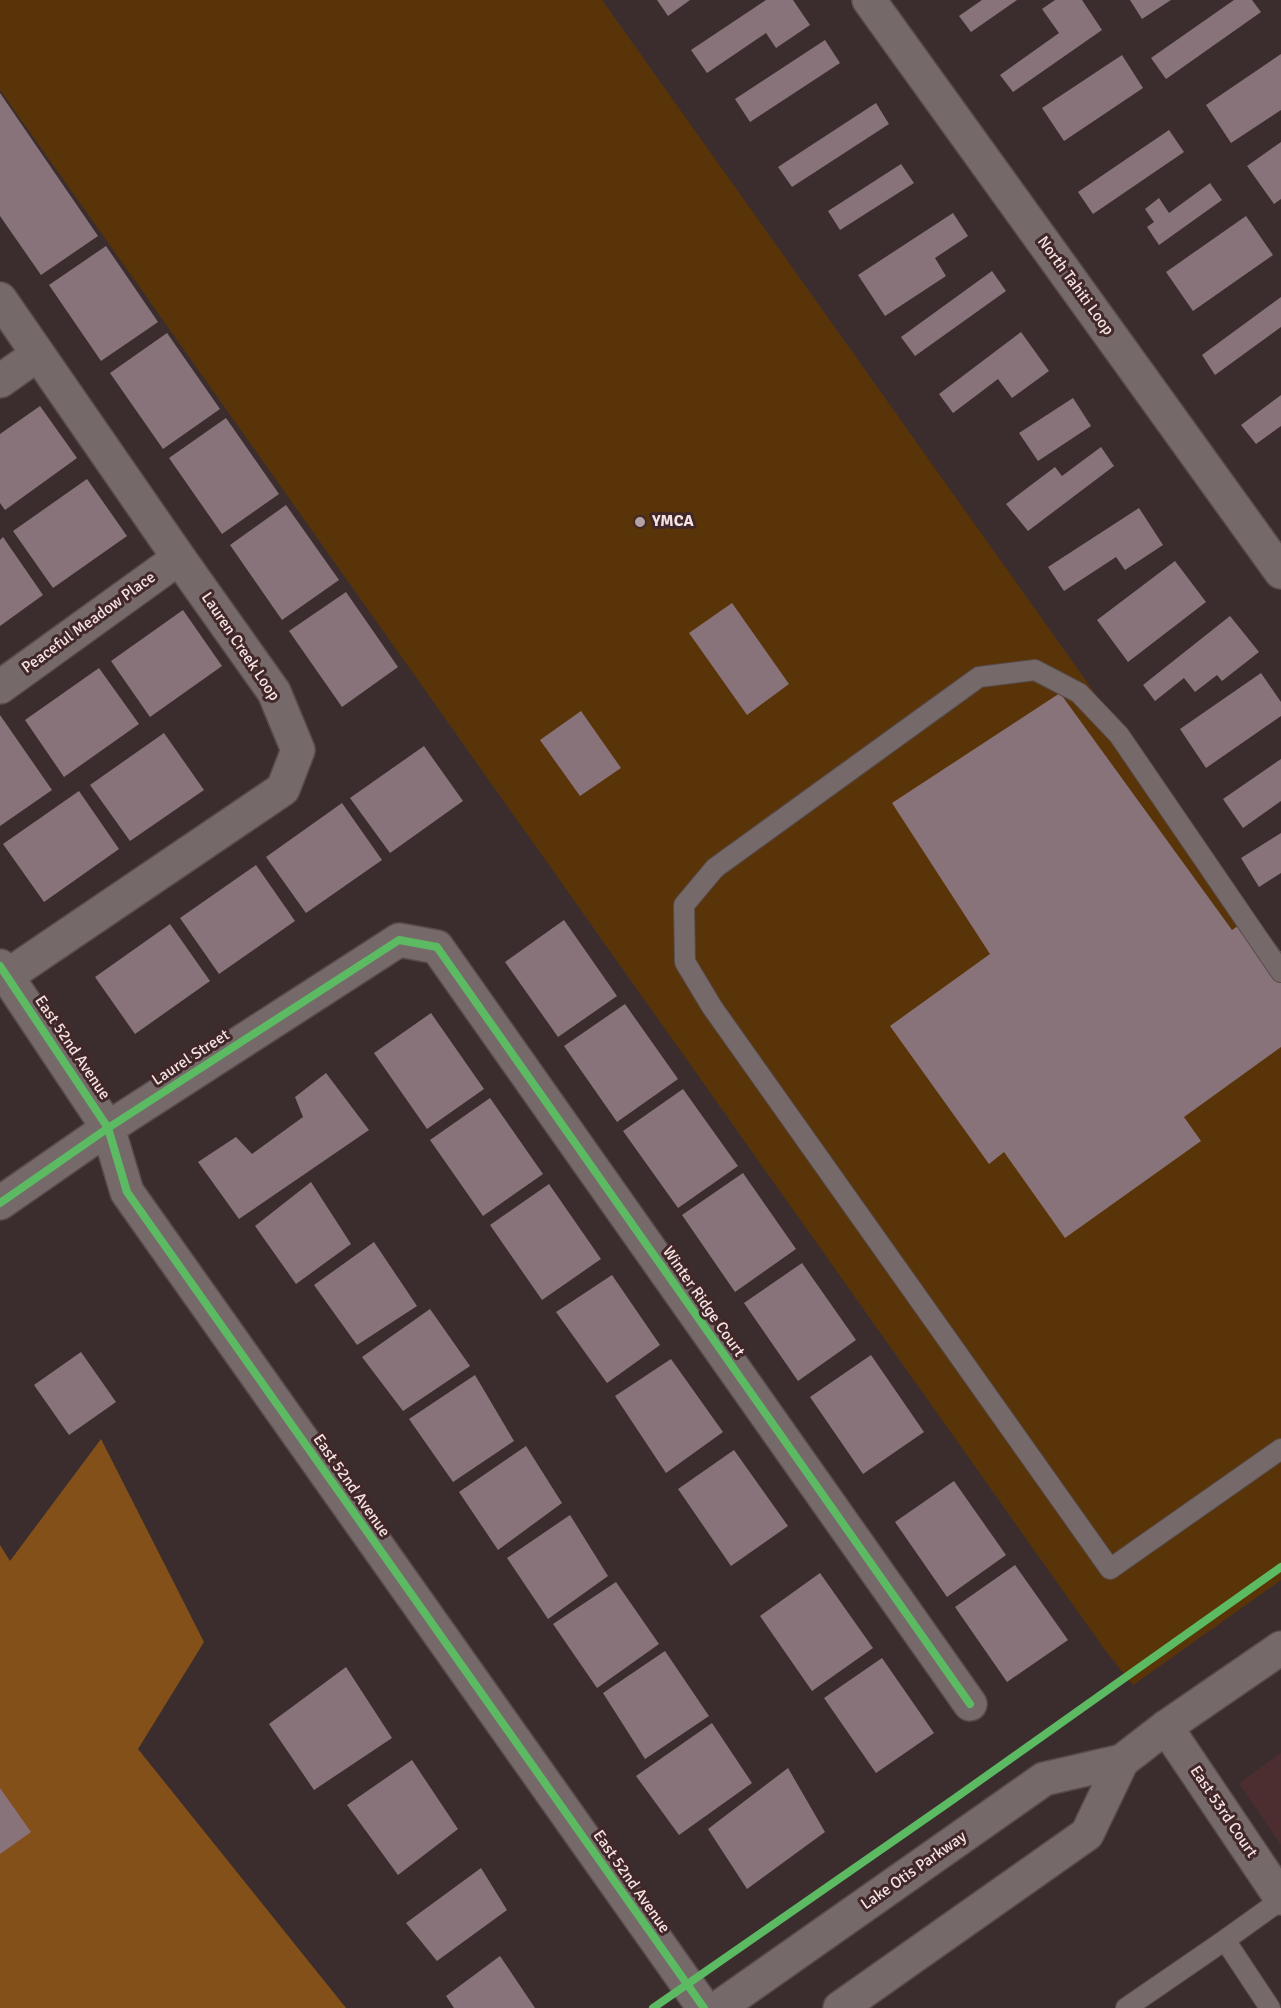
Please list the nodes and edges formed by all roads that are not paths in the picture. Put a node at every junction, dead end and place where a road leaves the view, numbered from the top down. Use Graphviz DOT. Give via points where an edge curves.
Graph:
graph roads {
  1 [pos="869,0"];
  2 [pos="0,299"];
  3 [pos="37,355"];
  4 [pos="0,381"];
  5 [pos="179,558"];
  6 [pos="1278,563"];
  7 [pos="0,687"];
  8 [pos="399,939"];
  9 [pos="4,971"];
  10 [pos="1281,972"];
  11 [pos="108,1128"];
  12 [pos="0,1203"];
  13 [pos="1281,1449"];
  14 [pos="1281,1648"];
  15 [pos="970,1704"];
  16 [pos="1166,1727"];
  17 [pos="1122,1761"];
  18 [pos="1281,1899"];
  19 [pos="1225,1940"];
  20 [pos="704,2008"];
  21 [pos="718,2008"];
  22 [pos="840,2008"];
  23 [pos="1126,2008"];
  24 [pos="1270,2008"];
  1 -- 6 [label="street, North Tahiti Loop"];
  2 -- 3 [label="street, Lauren Creek Loop"];
  3 -- 4 [label="street"];
  3 -- 5 [label="street, Lauren Creek Loop"];
  5 -- 7 [label="street, Peaceful Meadow Place"];
  5 -- 9 [label="street, Lauren Creek Loop" via="274,692 298,750 283,789"];
  8 -- 11 [label="street, Laurel Street"];
  8 -- 15 [label="street, Winter Ridge Court" via="437,947"];
  9 -- 11 [label="street, East 52nd Avenue"];
  10 -- 13 [label="lane" via="1119,735 1079,693 1035,670 979,677 715,868 684,905 685,962 712,1007 1110,1569"];
  11 -- 12 [label="street, Laurel Street"];
  11 -- 20 [label="street, East 52nd Avenue" via="127,1192"];
  14 -- 16 [label="street, Lake Otis Parkway"];
  16 -- 17 [label="street, Lake Otis Parkway"];
  16 -- 18 [label="street, East 53rd Court"];
  17 -- 21 [label="street, Lake Otis Parkway" via="1044,1779"];
  17 -- 22 [label="street, Lake Otis Parkway" via="1087,1834"];
  18 -- 19 [label="lane"];
  19 -- 23 [label="lane"];
  19 -- 24 [label="lane"];
}
